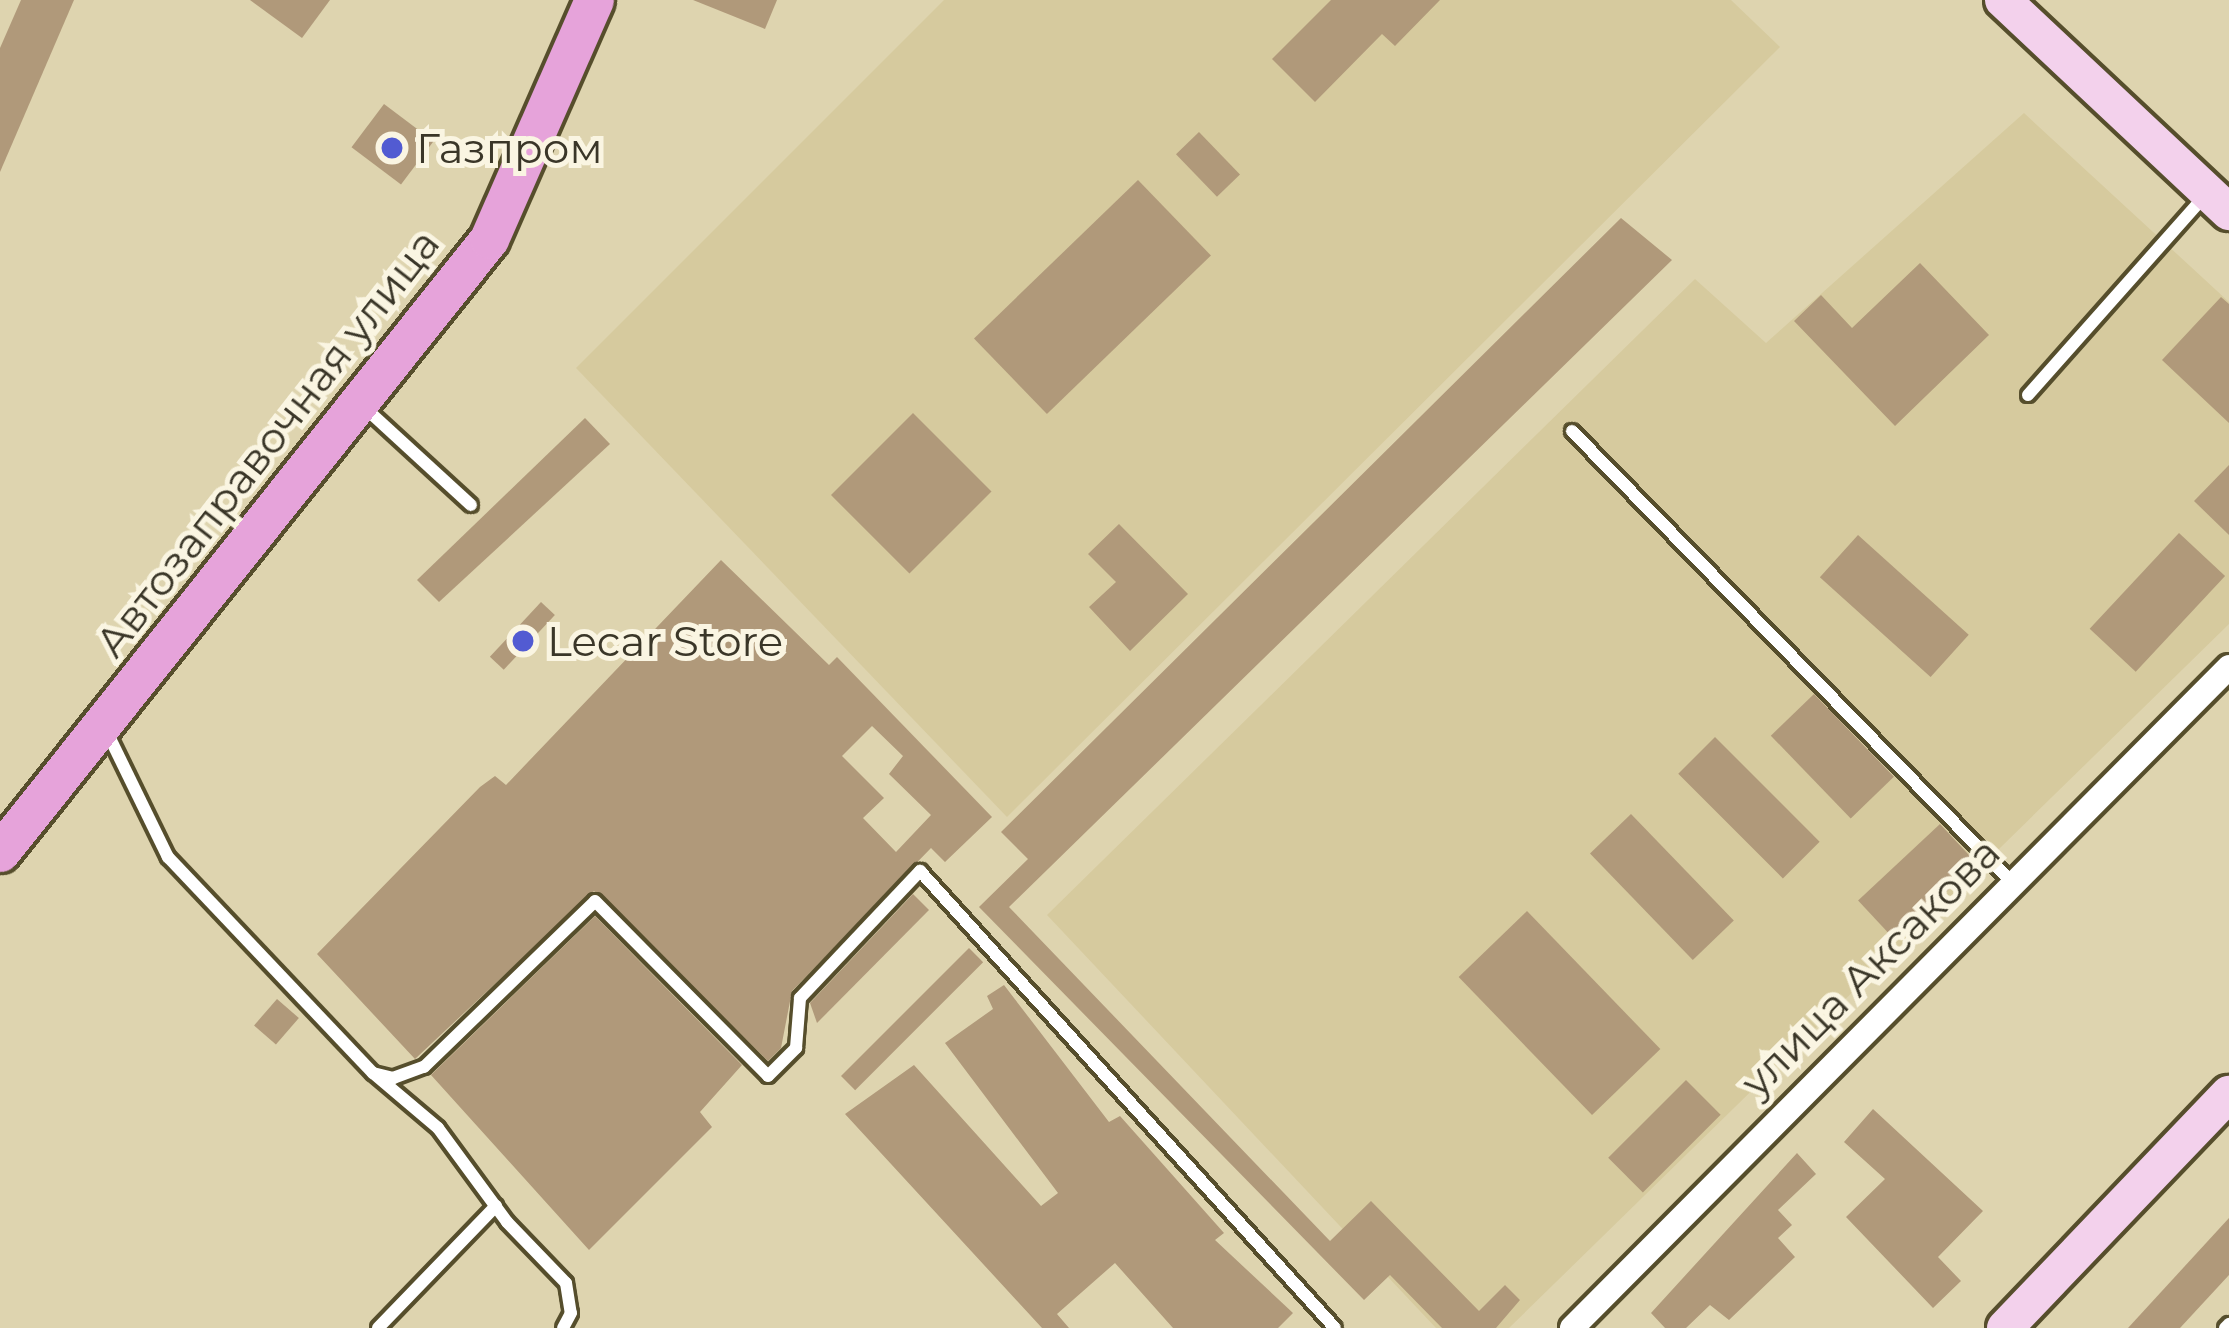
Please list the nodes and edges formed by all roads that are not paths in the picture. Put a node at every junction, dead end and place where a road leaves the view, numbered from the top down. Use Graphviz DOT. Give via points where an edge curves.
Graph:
graph roads {
  1 [pos="594,0"];
  2 [pos="2022,7"];
  3 [pos="2219,202"];
  4 [pos="2027,395"];
  5 [pos="363,406"];
  6 [pos="1572,430"];
  7 [pos="471,505"];
  8 [pos="2229,667"];
  9 [pos="104,727"];
  10 [pos="0,852"];
  11 [pos="2014,885"];
  12 [pos="374,1073"];
  13 [pos="2229,1094"];
  14 [pos="496,1206"];
  15 [pos="2013,1326"];
  16 [pos="378,1328"];
  17 [pos="563,1328"];
  18 [pos="1335,1328"];
  19 [pos="1572,1328"];
  1 -- 5 [label="main road, Автозаправочная улица" via="489,239"];
  2 -- 3 [label="main road"];
  3 -- 4 [label="lane"];
  5 -- 7 [label="lane"];
  5 -- 9 [label="main road, Автозаправочная улица"];
  6 -- 11 [label="lane"];
  8 -- 11 [label="street, улица Аксакова"];
  9 -- 10 [label="main road, Автозаправочная улица"];
  9 -- 12 [label="lane" via="168,857"];
  11 -- 19 [label="street, улица Аксакова"];
  12 -- 14 [label="lane" via="438,1128"];
  12 -- 18 [label="lane" via="393,1078 424,1066 596,901 768,1076 796,1048 800,998 920,871"];
  13 -- 15 [label="main road"];
  14 -- 16 [label="lane"];
  14 -- 17 [label="lane" via="566,1283 571,1313"];
}
